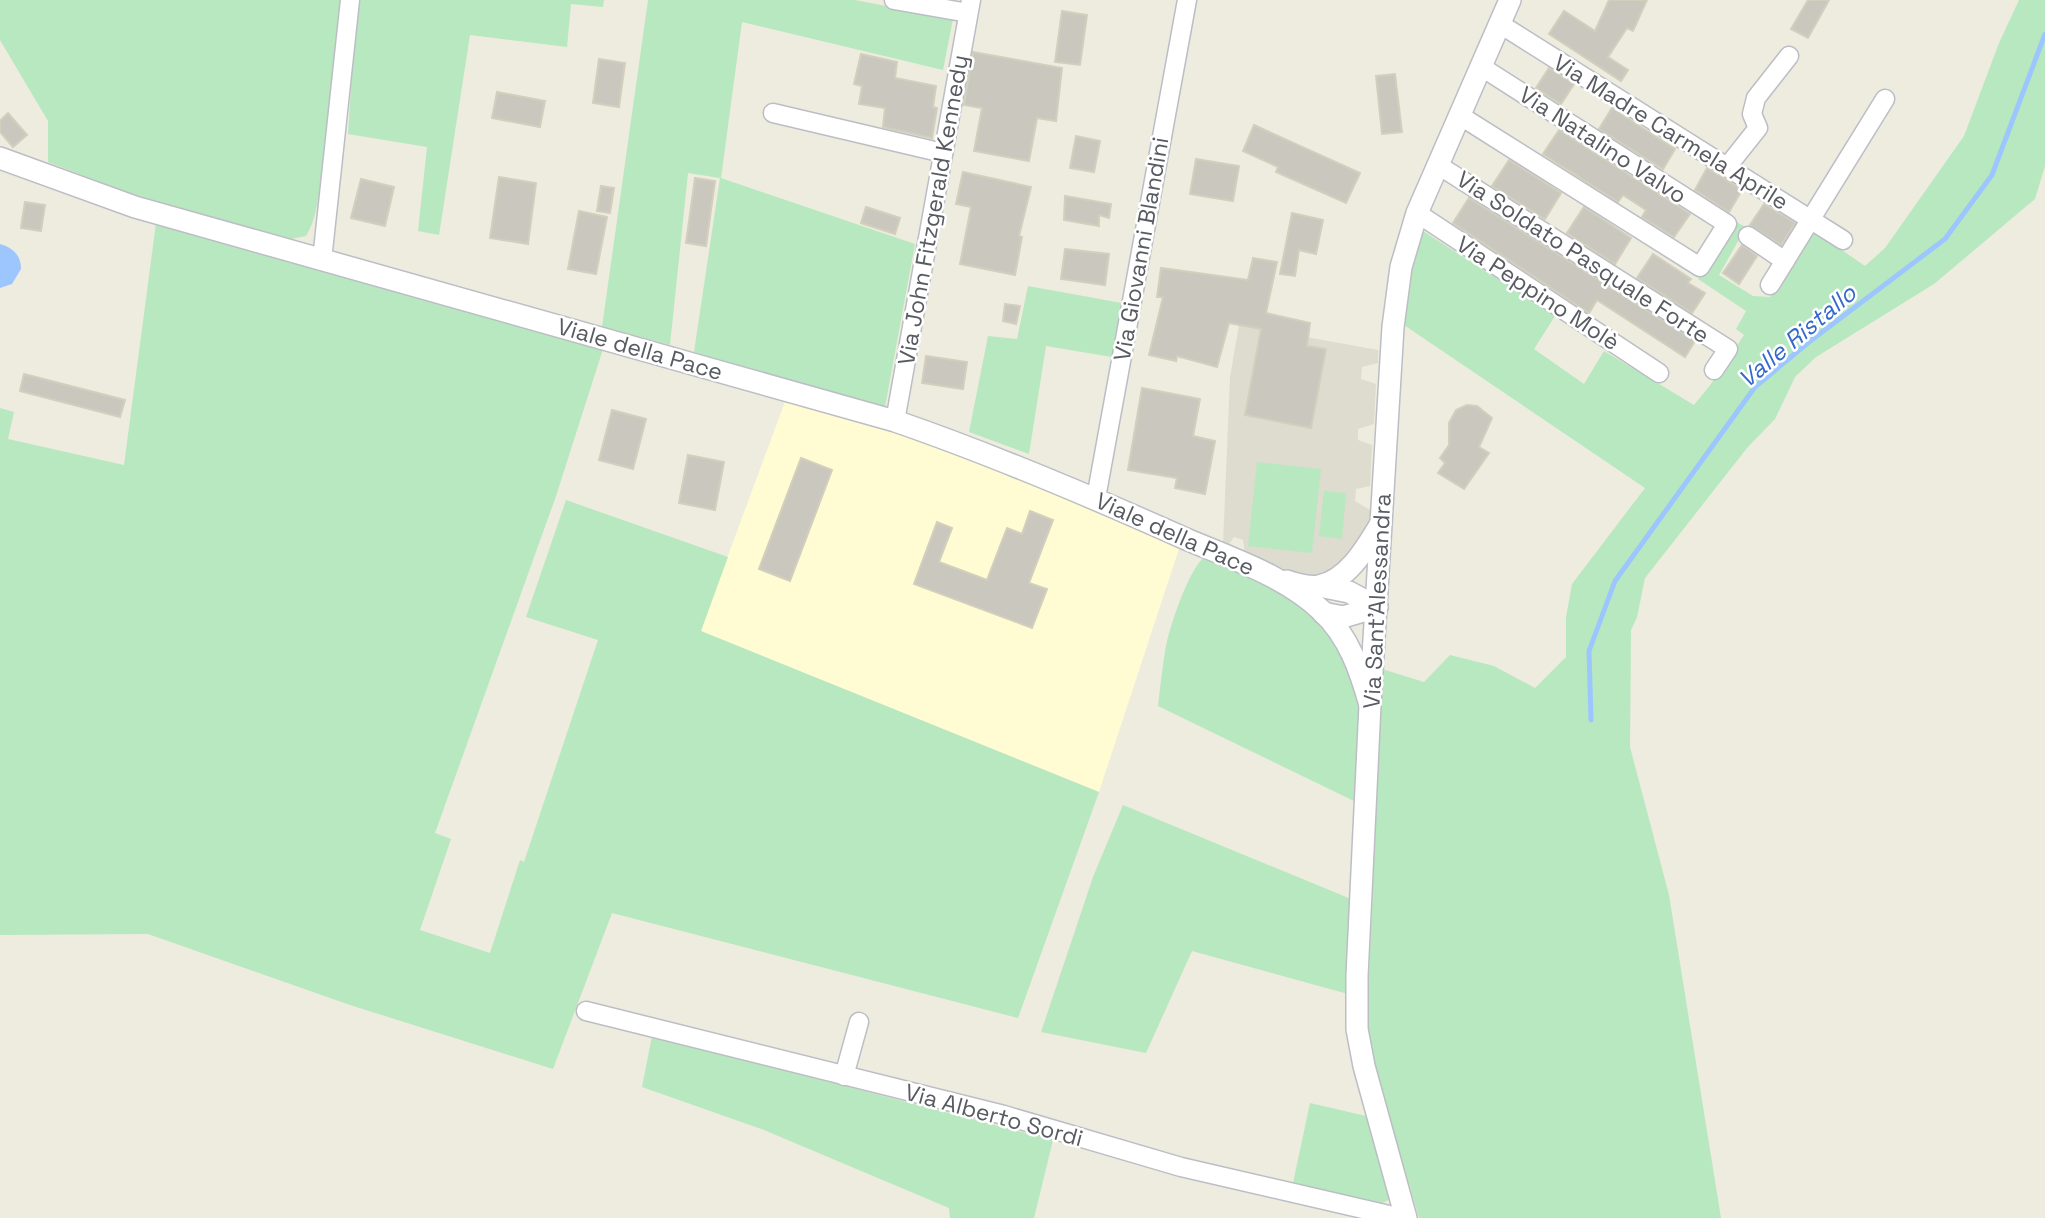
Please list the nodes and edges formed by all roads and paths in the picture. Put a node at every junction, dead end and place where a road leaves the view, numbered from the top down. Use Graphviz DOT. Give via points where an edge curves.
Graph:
graph roads {
  1 [pos="350,0"];
  2 [pos="894,0"];
  3 [pos="1187,0"];
  4 [pos="1510,0"];
  5 [pos="970,6"];
  6 [pos="1500,24"];
  7 [pos="1788,56"];
  8 [pos="1480,66"];
  9 [pos="1885,99"];
  10 [pos="773,113"];
  11 [pos="1459,115"];
  12 [pos="943,153"];
  13 [pos="0,158"];
  14 [pos="1438,165"];
  15 [pos="1727,167"];
  16 [pos="1417,213"];
  17 [pos="1812,221"];
  18 [pos="1748,236"];
  19 [pos="1843,240"];
  20 [pos="321,260"];
  21 [pos="1786,261"];
  22 [pos="1770,285"];
  23 [pos="1714,370"];
  24 [pos="1660,373"];
  25 [pos="895,421"];
  26 [pos="1096,498"];
  27 [pos="1381,522"];
  28 [pos="1268,575"];
  29 [pos="1319,586"];
  30 [pos="1377,607"];
  31 [pos="1323,612"];
  32 [pos="1370,705"];
  33 [pos="586,1011"];
  34 [pos="859,1022"];
  35 [pos="844,1076"];
  36 [pos="1404,1218"];
  1 -- 20 [label="street"];
  2 -- 5 [label="street"];
  3 -- 26 [label="street, Via Giovanni Blandini"];
  4 -- 6 [label="street, Via Sant'Alessandra"];
  5 -- 12 [label="street, Via John Fitzgerald Kennedy"];
  6 -- 8 [label="street, Via Sant'Alessandra"];
  6 -- 15 [label="street, Via Madre Carmela Aprile"];
  7 -- 15 [label="street" via="1756,98 1752,114 1758,128"];
  8 -- 11 [label="street, Via Sant'Alessandra"];
  8 -- 11 [label="street, Via Natalino Valvo" via="1727,224 1700,267"];
  9 -- 17 [label="street"];
  10 -- 12 [label="street"];
  11 -- 14 [label="street, Via Sant'Alessandra"];
  12 -- 25 [label="street, Via John Fitzgerald Kennedy"];
  13 -- 20 [label="street, Viale della Pace" via="135,207"];
  14 -- 16 [label="street, Via Sant'Alessandra"];
  14 -- 23 [label="street, Via Soldato Pasquale Forte" via="1728,349"];
  15 -- 17 [label="street, Via Madre Carmela Aprile"];
  16 -- 24 [label="street, Via Peppino Molè"];
  16 -- 27 [label="street, Via Sant'Alessandra" via="1401,267 1393,327"];
  17 -- 19 [label="street, Via Madre Carmela Aprile"];
  17 -- 21 [label="street"];
  18 -- 21 [label="street"];
  20 -- 25 [label="street, Viale della Pace"];
  21 -- 22 [label="street"];
  25 -- 26 [label="street, Viale della Pace"];
  26 -- 28 [label="street, Viale della Pace"];
  27 -- 29 [label="street" via="1362,555 1341,575"];
  27 -- 30 [label="street, Via Sant'Alessandra"];
  28 -- 29 [label="street"];
  28 -- 31 [label="street"];
  29 -- 30 [label="street" via="1349,592"];
  30 -- 31 [label="street" via="1343,617"];
  30 -- 32 [label="street, Via Sant'Alessandra"];
  31 -- 32 [label="street" via="1353,654"];
  32 -- 36 [label="street, Via Sant'Alessandra" via="1357,1029"];
  33 -- 35 [label="street, Via Alberto Sordi"];
  34 -- 35 [label="street"];
  35 -- 36 [label="street, Via Alberto Sordi" via="1004,1115 1181,1167"];
}
